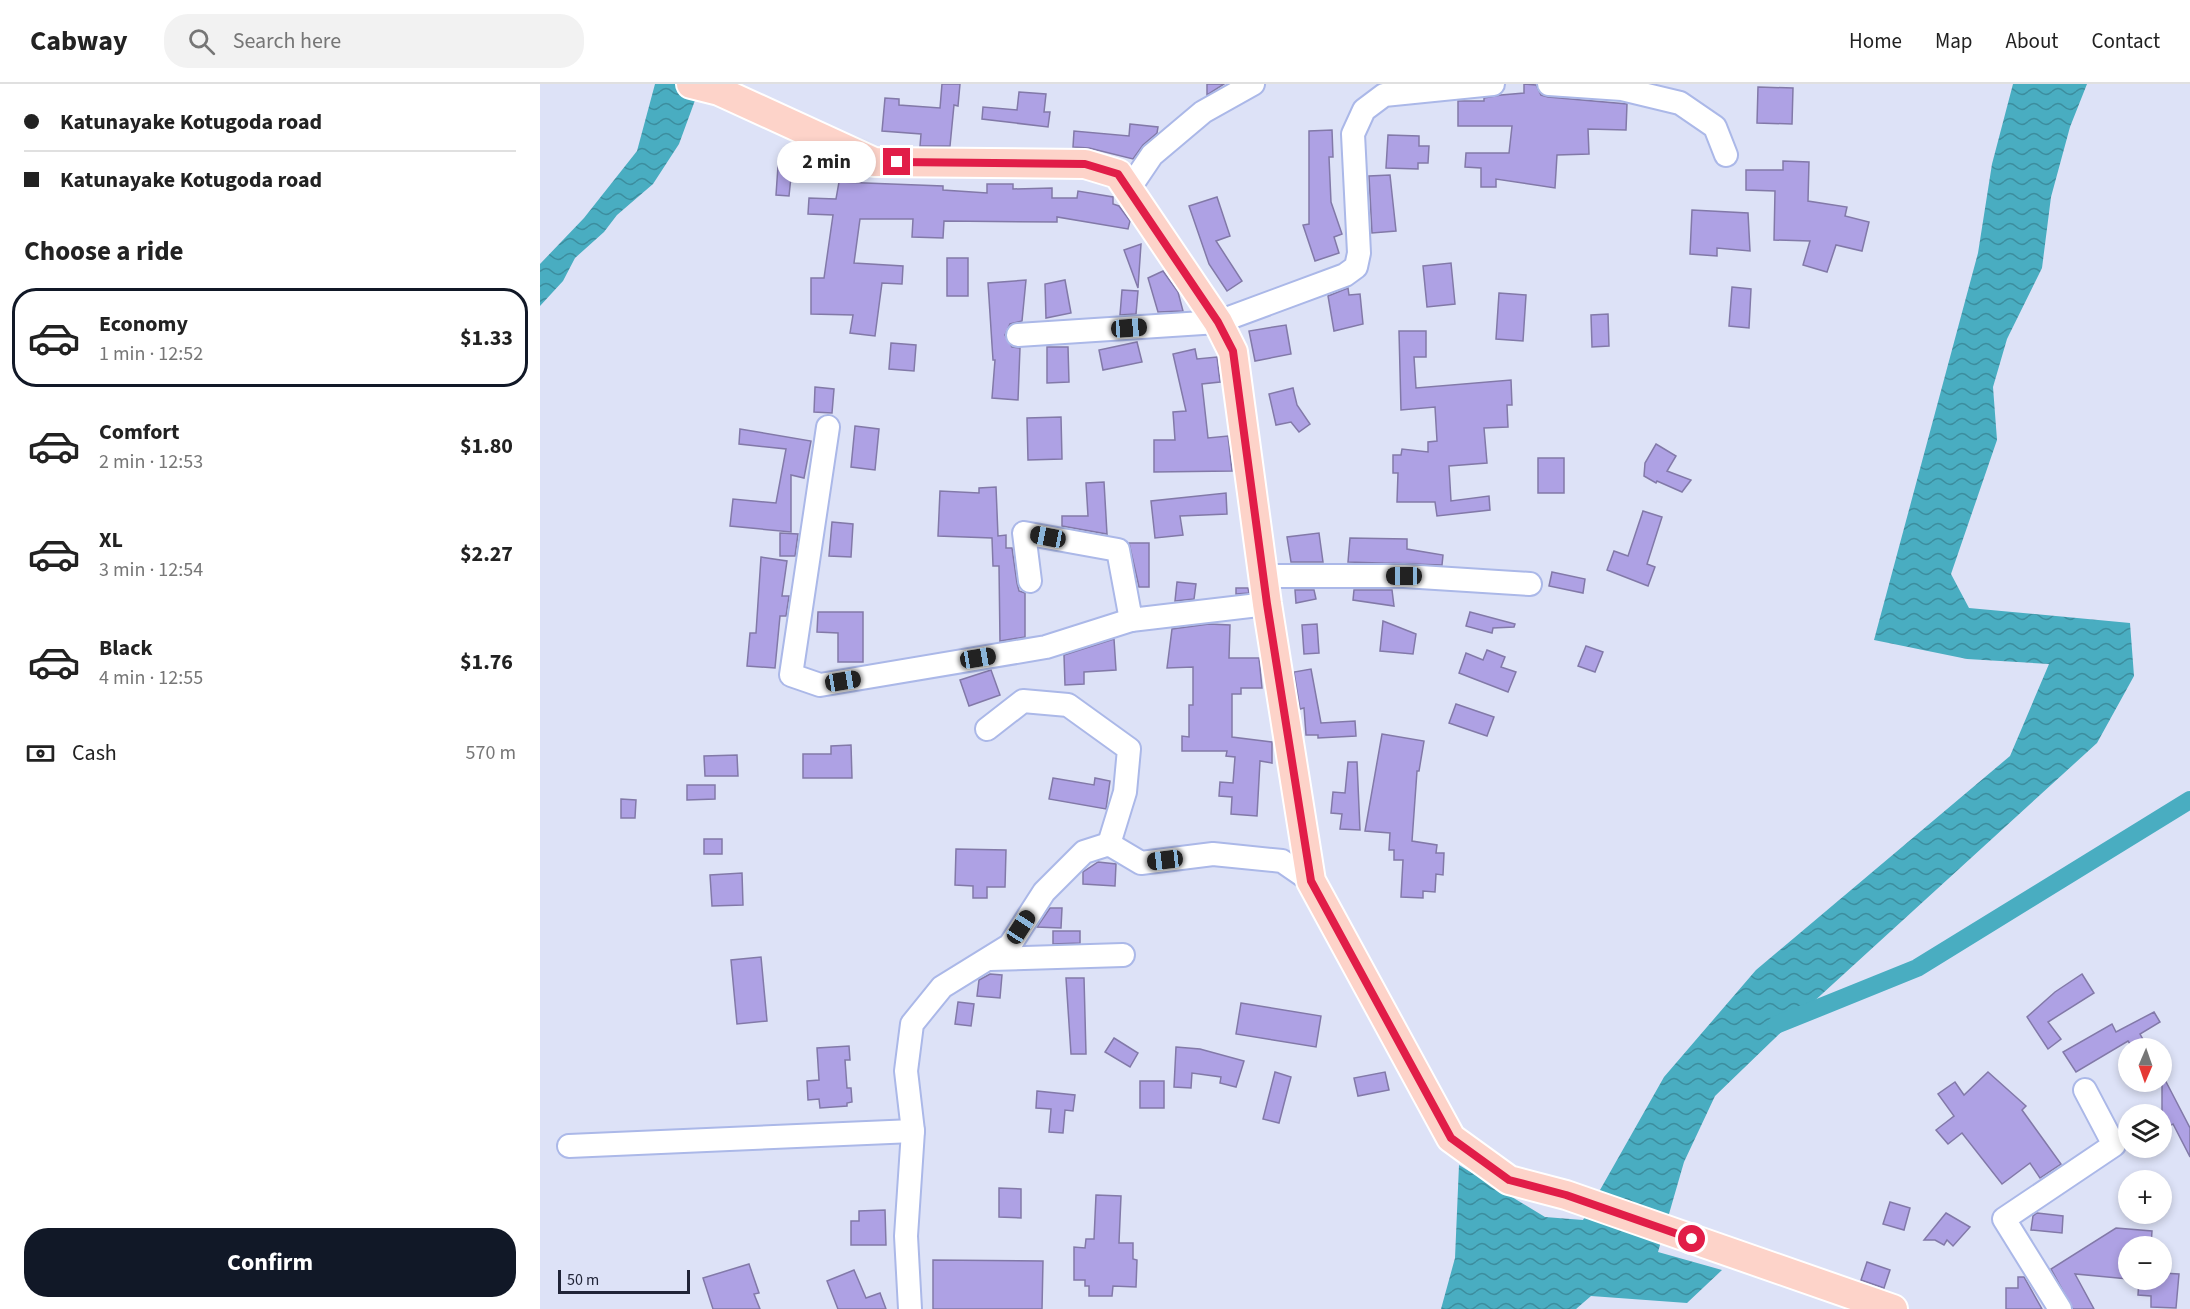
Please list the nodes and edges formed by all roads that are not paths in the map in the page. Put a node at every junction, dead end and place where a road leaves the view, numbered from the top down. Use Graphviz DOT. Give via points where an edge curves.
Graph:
graph roads {
  1 [pos="691,84"];
  2 [pos="1253,84"];
  3 [pos="1493,84"];
  4 [pos="1549,84"];
  5 [pos="1726,155"];
  6 [pos="1129,189"];
  7 [pos="1218,322"];
  8 [pos="1018,335"];
  9 [pos="828,428"];
  10 [pos="1263,576"];
  11 [pos="1030,581"];
  12 [pos="1530,584"];
  13 [pos="1267,604"];
  14 [pos="1131,620"];
  15 [pos="987,729"];
  16 [pos="1109,844"];
  17 [pos="1311,881"];
  18 [pos="1123,955"];
  19 [pos="989,959"];
  20 [pos="2085,1090"];
  21 [pos="913,1131"];
  22 [pos="569,1146"];
  23 [pos="1853,1302"];
  24 [pos="910,1309"];
  25 [pos="1893,1309"];
  26 [pos="2060,1309"];
  1 -- 6 [label="main road" via="719,91 874,162 1085,164 1118,174"];
  2 -- 6 [label="street" via="1195,119 1152,155"];
  3 -- 7 [label="street" via="1384,95 1364,110 1353,134 1359,254 1356,267 1345,275"];
  4 -- 5 [label="street" via="1622,89 1680,103 1715,127"];
  6 -- 7 [label="main road"];
  7 -- 8 [label="street"];
  7 -- 10 [label="main road" via="1233,351"];
  9 -- 14 [label="street" via="791,675 820,685 1046,647"];
  10 -- 12 [label="street" via="1404,576"];
  10 -- 13 [label="main road"];
  11 -- 14 [label="street" via="1024,533 1118,550"];
  13 -- 14 [label="street"];
  13 -- 17 [label="main road"];
  15 -- 16 [label="street" via="1023,701 1068,705 1129,749 1125,792"];
  16 -- 17 [label="street" via="1142,863 1213,854 1282,861"];
  16 -- 19 [label="street" via="1084,852 1044,892 1010,945"];
  17 -- 23 [label="main road" via="1451,1138 1509,1180 1566,1195 1692,1239"];
  18 -- 19 [label="street"];
  19 -- 21 [label="street" via="942,987 912,1024 906,1071"];
  20 -- 26 [label="street" via="2114,1145 2004,1219"];
  21 -- 22 [label="street"];
  21 -- 24 [label="street" via="906,1236"];
  23 -- 25 [label="main road"];
}
